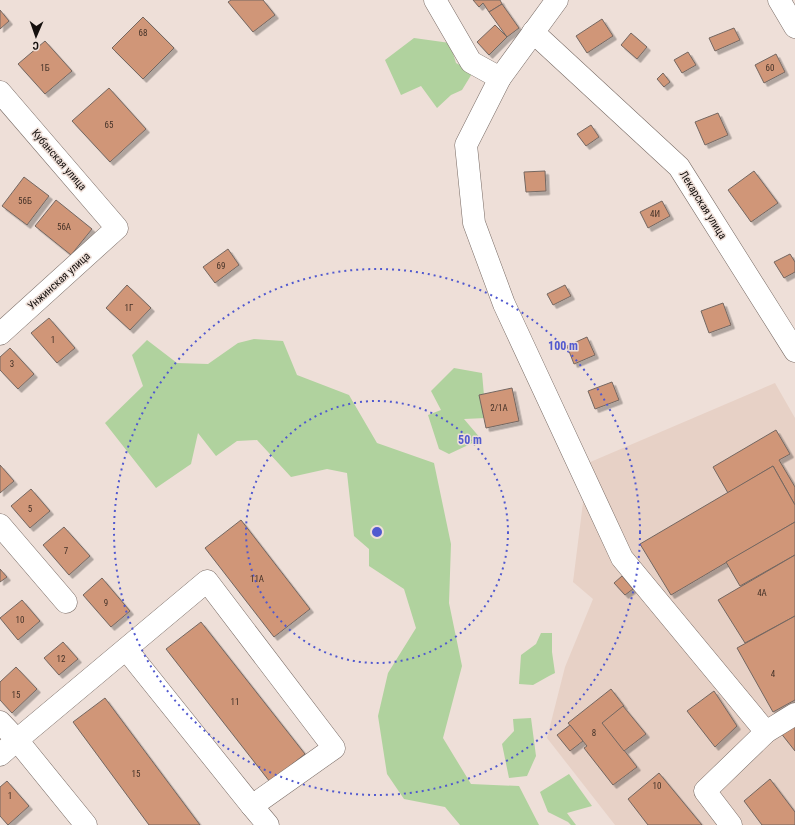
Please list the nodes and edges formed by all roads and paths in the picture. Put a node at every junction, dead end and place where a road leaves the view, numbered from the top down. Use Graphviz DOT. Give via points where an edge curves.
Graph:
graph roads {
  1 [pos="435,0"];
  2 [pos="557,0"];
  3 [pos="779,0"];
  4 [pos="795,27"];
  5 [pos="533,32"];
  6 [pos="500,78"];
  7 [pos="0,92"];
  8 [pos="118,228"];
  9 [pos="0,334"];
  10 [pos="795,351"];
  11 [pos="0,525"];
  12 [pos="66,602"];
  13 [pos="126,649"];
  14 [pos="795,714"];
  15 [pos="0,722"];
  16 [pos="766,732"];
  17 [pos="17,740"];
  18 [pos="0,755"];
  19 [pos="252,806"];
  20 [pos="86,825"];
  21 [pos="268,825"];
  22 [pos="731,825"];
  1 -- 6 [label="street" via="471,62"];
  2 -- 5 [label="street"];
  3 -- 4 [label="street"];
  5 -- 6 [label="street"];
  5 -- 10 [label="street, Лекарская улица" via="679,166"];
  6 -- 16 [label="street" via="466,145 474,223 504,304 622,558"];
  7 -- 8 [label="street, Кубанская улица"];
  8 -- 9 [label="street, Унжинская улица"];
  11 -- 12 [label="street"];
  13 -- 17 [label="street"];
  13 -- 19 [label="street"];
  13 -- 19 [label="street" via="207,581 334,748"];
  14 -- 16 [label="street"];
  15 -- 17 [label="street"];
  16 -- 22 [label="street" via="705,791"];
  17 -- 18 [label="street"];
  17 -- 20 [label="street"];
  19 -- 21 [label="street"];
}
